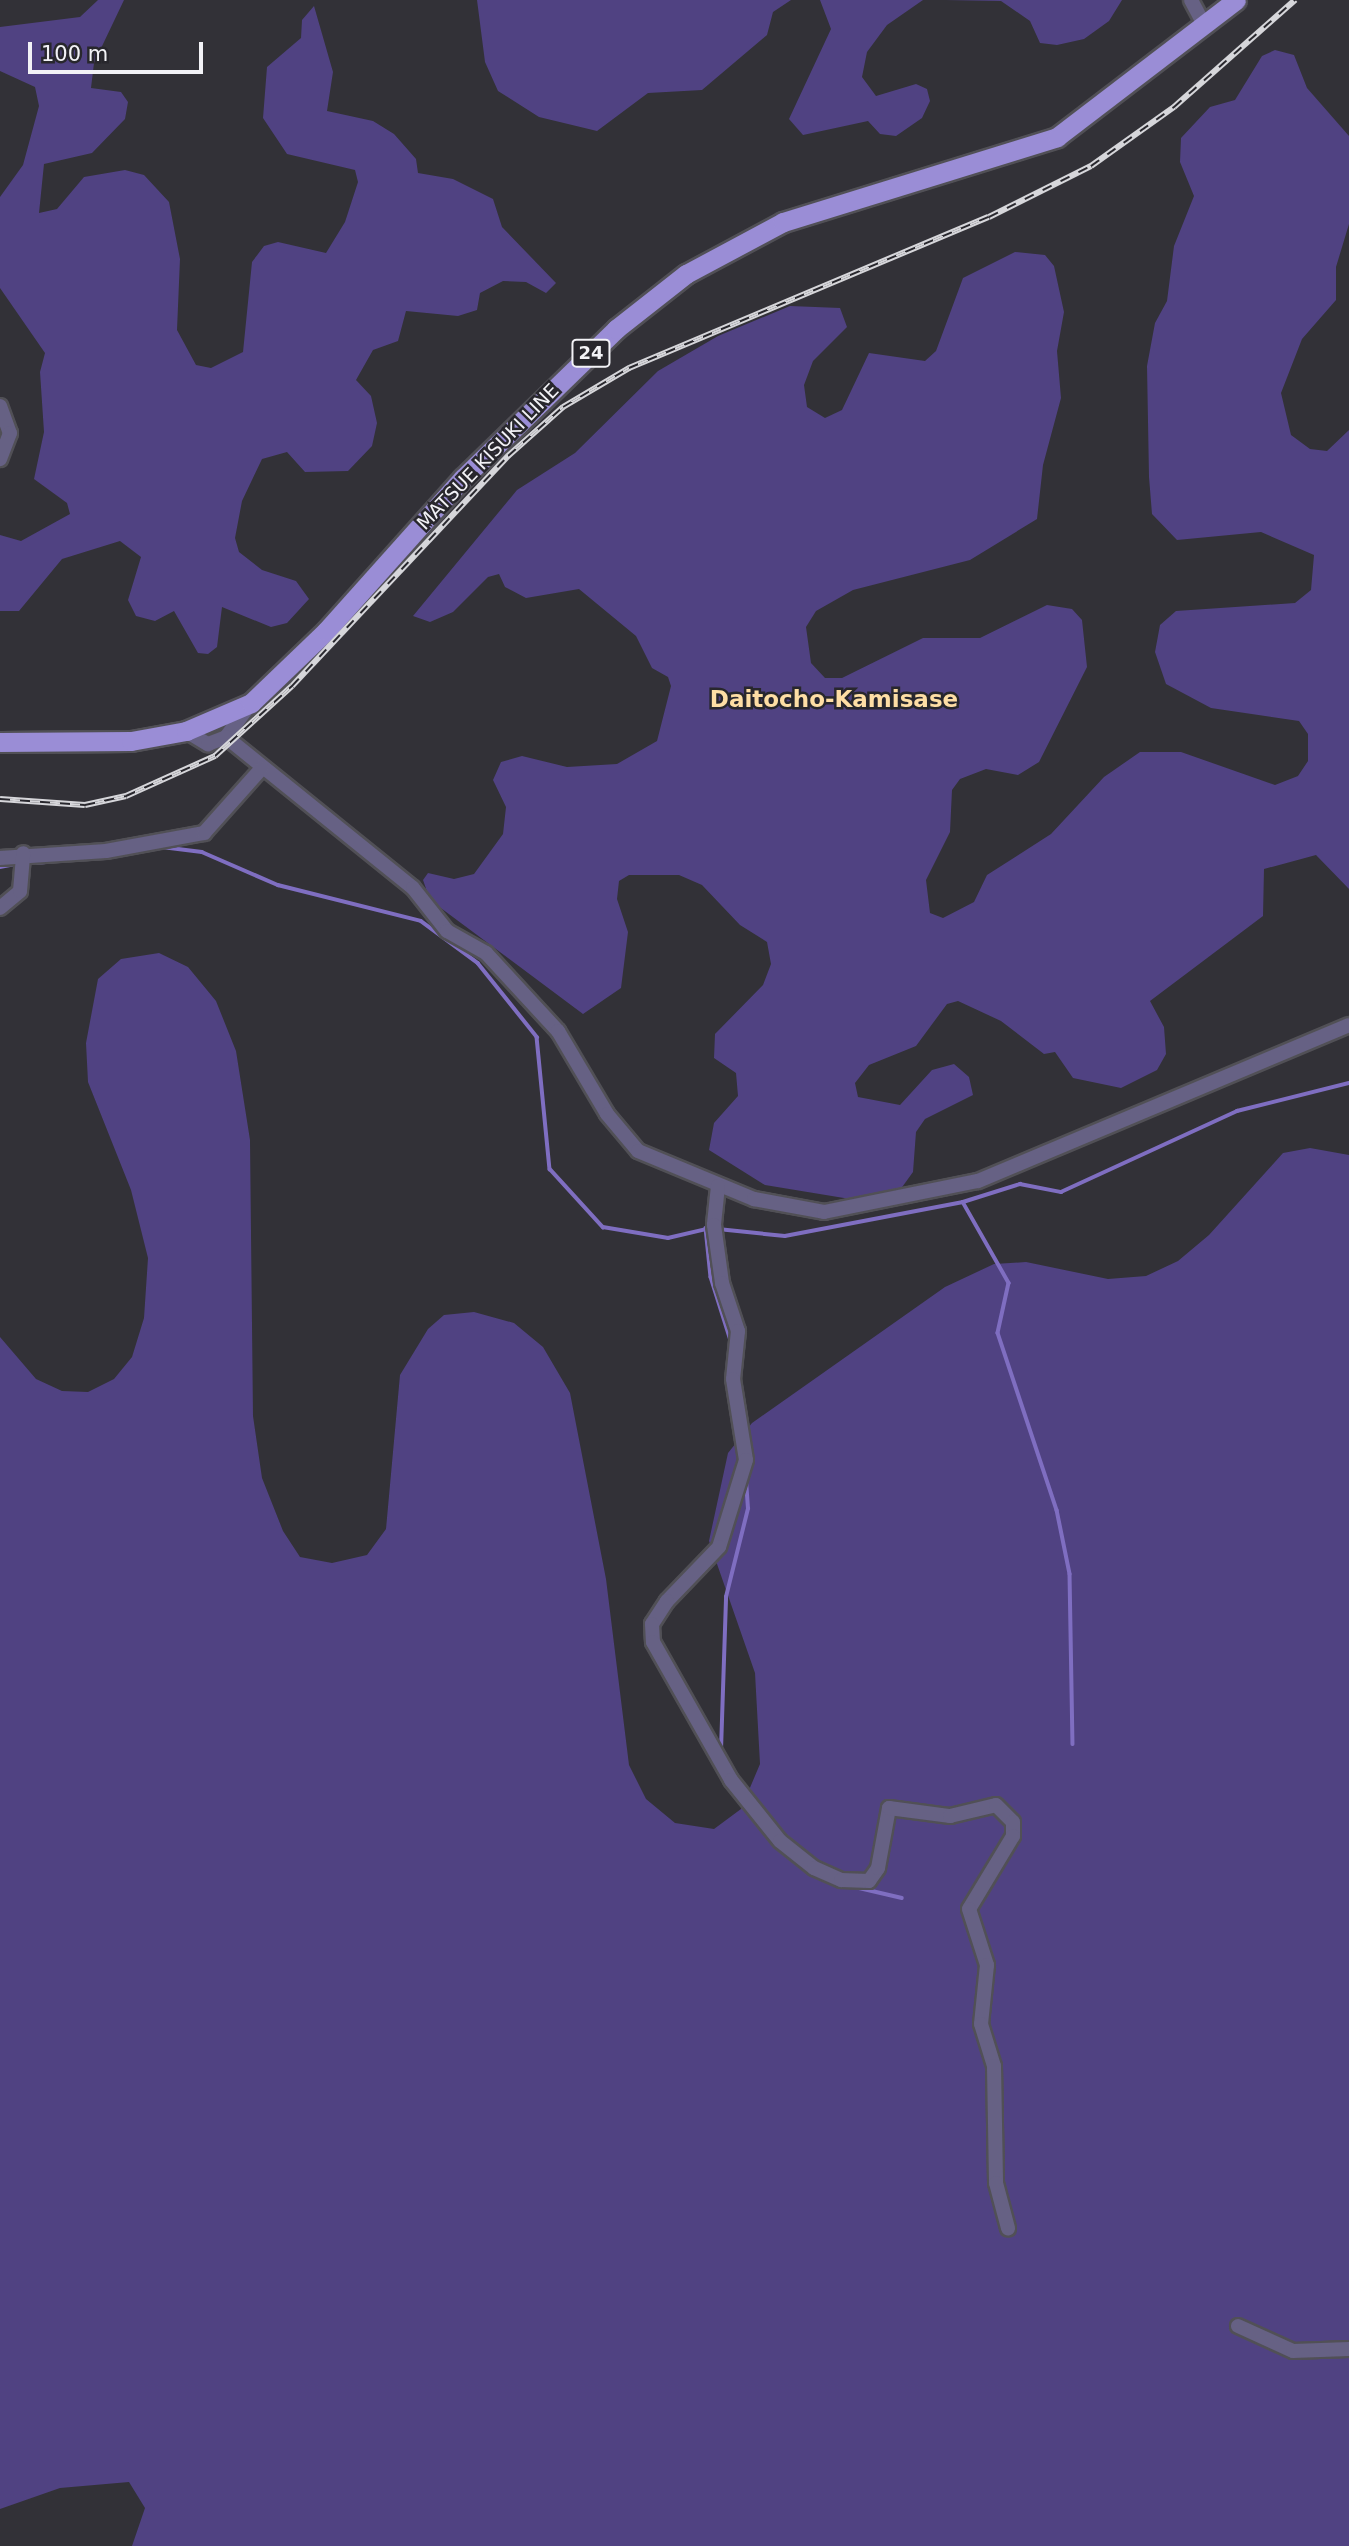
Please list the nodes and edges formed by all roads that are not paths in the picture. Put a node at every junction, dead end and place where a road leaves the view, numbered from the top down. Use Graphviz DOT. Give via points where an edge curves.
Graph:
graph roads {
  1 [pos="1191,0"];
  2 [pos="1236,0"];
  3 [pos="1205,26"];
  4 [pos="0,406"];
  5 [pos="0,459"];
  6 [pos="251,703"];
  7 [pos="186,731"];
  8 [pos="226,737"];
  9 [pos="0,742"];
  10 [pos="262,768"];
  11 [pos="0,858"];
  12 [pos="24,859"];
  13 [pos="0,908"];
  14 [pos="1349,1025"];
  15 [pos="718,1186"];
  16 [pos="1008,2228"];
  17 [pos="1238,2326"];
  18 [pos="1349,2349"];
  1 -- 3 [label="street"];
  2 -- 3 [label="main road, MATSUE KISUKI LINE / 24"];
  3 -- 6 [label="main road, MATSUE KISUKI LINE / 24" via="1057,137 783,222 686,274 616,329 463,478 326,631"];
  4 -- 5 [label="street" via="10,433"];
  6 -- 7 [label="main road, MATSUE KISUKI LINE / 24"];
  6 -- 8 [label="street"];
  7 -- 8 [label="street" via="208,744"];
  7 -- 9 [label="main road, MATSUE KISUKI LINE / 24" via="131,741"];
  8 -- 10 [label="street"];
  10 -- 12 [label="street" via="204,833 106,851"];
  10 -- 15 [label="street" via="413,888 447,932 485,953 558,1031 607,1114 638,1151"];
  11 -- 12 [label="street"];
  12 -- 13 [label="street" via="16,898"];
  14 -- 15 [label="street" via="978,1181 824,1212 785,1208"];
  15 -- 16 [label="street" via="714,1225 722,1283 738,1331 733,1379 746,1460 719,1548 667,1601 652,1624 653,1642 731,1780 780,1841 814,1868 869,1881 878,1868 889,1808 950,1816 996,1805 1013,1822 1013,1836 969,1909 975,1944 987,1965 981,2024 994,2066 996,2183"];
  17 -- 18 [label="street" via="1293,2351"];
}
